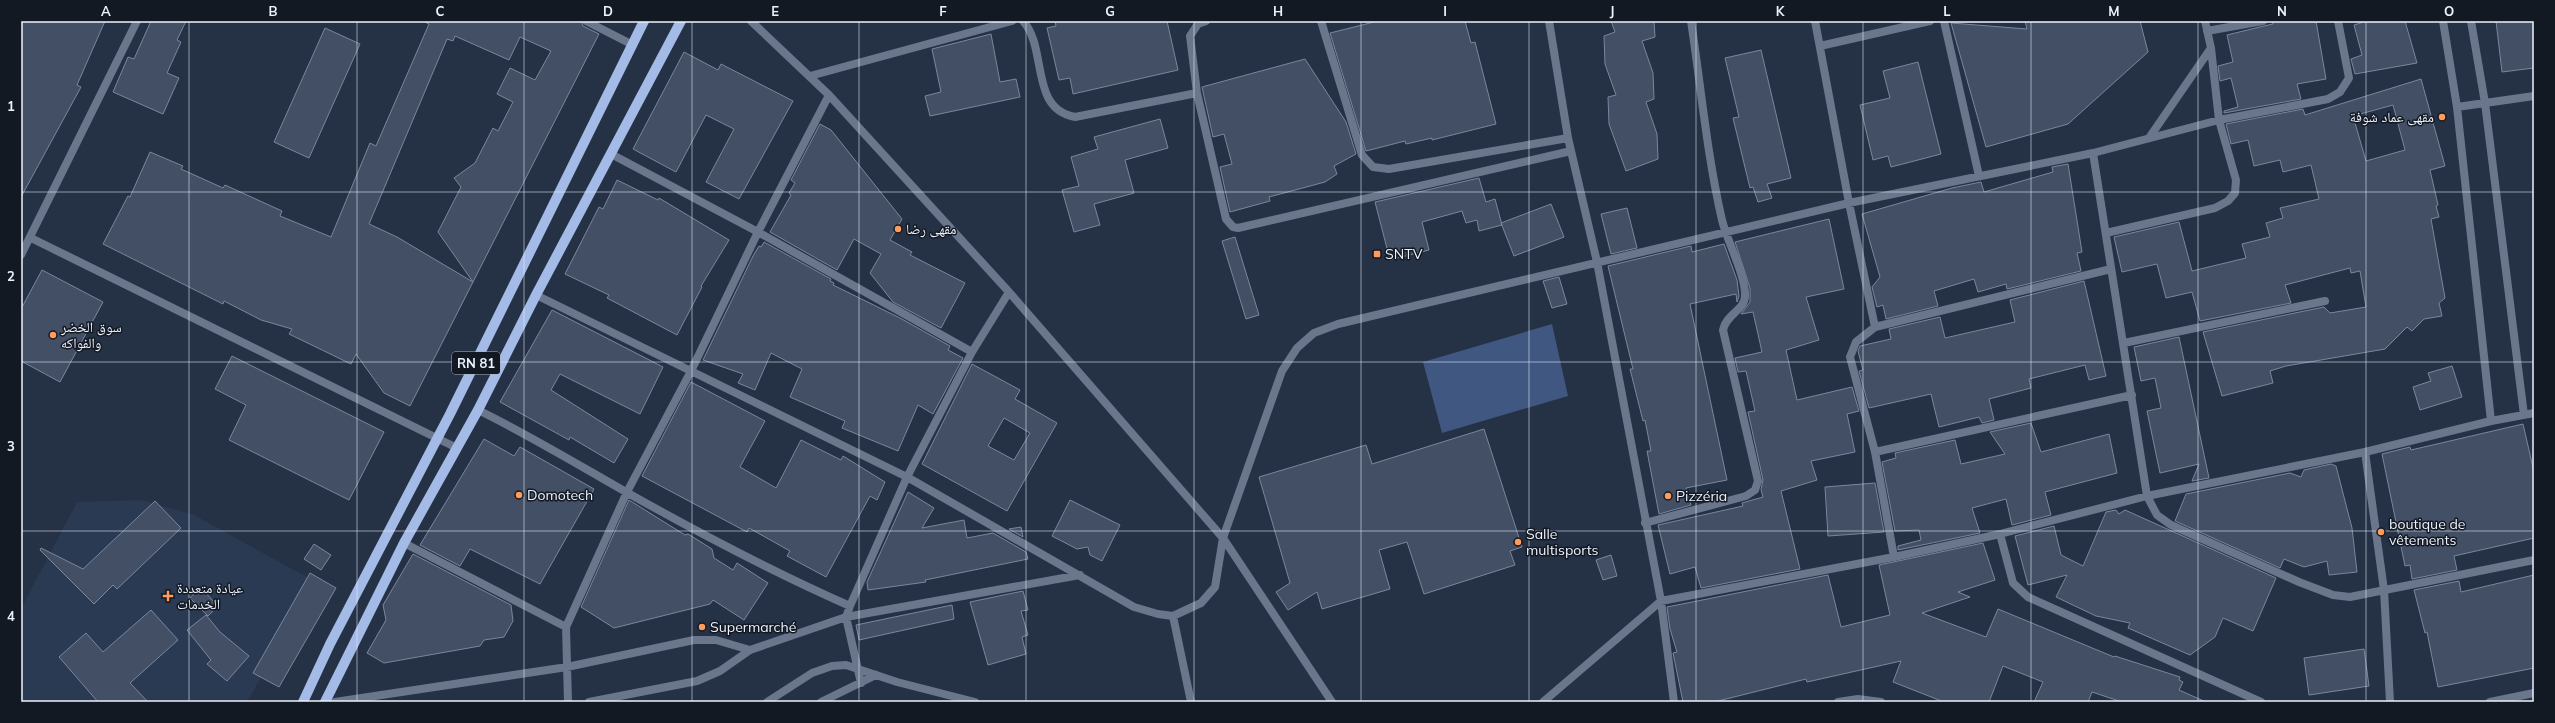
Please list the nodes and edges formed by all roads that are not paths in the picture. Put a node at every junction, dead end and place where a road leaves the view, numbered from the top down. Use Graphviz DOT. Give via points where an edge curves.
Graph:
graph roads {
  1 [pos="137,21"];
  2 [pos="586,21"];
  3 [pos="644,21"];
  4 [pos="681,21"];
  5 [pos="751,21"];
  6 [pos="1012,21"];
  7 [pos="1023,21"];
  8 [pos="1206,21"];
  9 [pos="1320,21"];
  10 [pos="1549,21"];
  11 [pos="1691,21"];
  12 [pos="1815,21"];
  13 [pos="1930,21"];
  14 [pos="1944,21"];
  15 [pos="2205,21"];
  16 [pos="2263,21"];
  17 [pos="2338,21"];
  18 [pos="2443,21"];
  19 [pos="2470,21"];
  20 [pos="2207,31"];
  21 [pos="633,45"];
  22 [pos="1820,46"];
  23 [pos="2211,48"];
  24 [pos="810,76"];
  25 [pos="1197,92"];
  26 [pos="829,95"];
  27 [pos="2534,96"];
  28 [pos="2485,103"];
  29 [pos="2457,107"];
  30 [pos="2219,120"];
  31 [pos="1568,138"];
  32 [pos="2149,138"];
  33 [pos="1571,151"];
  34 [pos="2093,153"];
  35 [pos="611,154"];
  36 [pos="1979,176"];
  37 [pos="1849,203"];
  38 [pos="758,232"];
  39 [pos="1727,233"];
  40 [pos="2106,233"];
  41 [pos="31,238"];
  42 [pos="21,255"];
  43 [pos="1597,262"];
  44 [pos="2111,269"];
  45 [pos="1009,292"];
  46 [pos="536,295"];
  47 [pos="2325,301"];
  48 [pos="1875,327"];
  49 [pos="2124,342"];
  50 [pos="972,352"];
  51 [pos="691,371"];
  52 [pos="2132,395"];
  53 [pos="478,410"];
  54 [pos="2534,413"];
  55 [pos="2524,415"];
  56 [pos="2491,421"];
  57 [pos="437,437"];
  58 [pos="457,448"];
  59 [pos="1875,452"];
  60 [pos="2365,452"];
  61 [pos="907,478"];
  62 [pos="627,492"];
  63 [pos="2147,496"];
  64 [pos="1645,523"];
  65 [pos="2000,534"];
  66 [pos="1223,538"];
  67 [pos="404,543"];
  68 [pos="1894,557"];
  69 [pos="2534,560"];
  70 [pos="1080,575"];
  71 [pos="2384,590"];
  72 [pos="1661,601"];
  73 [pos="850,606"];
  74 [pos="1174,616"];
  75 [pos="846,617"];
  76 [pos="566,627"];
  77 [pos="750,650"];
  78 [pos="567,667"];
  79 [pos="857,668"];
  80 [pos="876,675"];
  81 [pos="861,683"];
  82 [pos="2534,693"];
  83 [pos="303,702"];
  84 [pos="325,702"];
  85 [pos="335,702"];
  86 [pos="568,702"];
  87 [pos="589,702"];
  88 [pos="767,702"];
  89 [pos="821,702"];
  90 [pos="975,702"];
  91 [pos="1191,702"];
  92 [pos="1332,702"];
  93 [pos="1543,702"];
  94 [pos="1674,702"];
  95 [pos="1838,702"];
  96 [pos="1881,702"];
  97 [pos="2261,702"];
  98 [pos="2390,702"];
  99 [pos="2490,702"];
  1 -- 41 [label="street"];
  2 -- 21 [label="street"];
  3 -- 21 [label="main road, RN 81"];
  4 -- 35 [label="main road"];
  5 -- 24 [label="street"];
  6 -- 24 [label="street"];
  7 -- 25 [label="street" via="1034,45 1047,98 1057,111 1066,115 1075,117"];
  8 -- 25 [label="street" via="1198,24 1190,36"];
  9 -- 31 [label="street" via="1362,155 1373,167 1389,169"];
  10 -- 31 [label="street"];
  11 -- 39 [label="street" via="1714,181"];
  12 -- 22 [label="street"];
  13 -- 22 [label="street"];
  14 -- 36 [label="street"];
  15 -- 20 [label="street"];
  16 -- 20 [label="street"];
  17 -- 30 [label="street" via="2349,78 2340,92 2328,99"];
  18 -- 29 [label="street"];
  19 -- 28 [label="street"];
  20 -- 23 [label="street"];
  21 -- 57 [label="main road, RN 81"];
  22 -- 37 [label="street"];
  23 -- 30 [label="street"];
  23 -- 32 [label="street"];
  24 -- 26 [label="street"];
  25 -- 33 [label="street" via="1226,219 1233,227 1238,228"];
  26 -- 38 [label="street"];
  26 -- 45 [label="street"];
  27 -- 28 [label="street"];
  28 -- 29 [label="street"];
  28 -- 55 [label="street"];
  29 -- 56 [label="street"];
  30 -- 32 [label="street"];
  30 -- 40 [label="street" via="2236,180 2235,193 2228,201 2215,208"];
  31 -- 33 [label="street"];
  32 -- 34 [label="street"];
  33 -- 43 [label="street"];
  34 -- 36 [label="street"];
  34 -- 40 [label="street"];
  35 -- 38 [label="street"];
  35 -- 46 [label="main road"];
  36 -- 37 [label="street"];
  37 -- 39 [label="street"];
  37 -- 48 [label="street"];
  38 -- 50 [label="street"];
  38 -- 51 [label="street"];
  39 -- 43 [label="street"];
  39 -- 64 [label="street" via="1745,296 1743,304 1726,319 1724,330 1758,481 1755,490 1746,496"];
  40 -- 44 [label="street"];
  41 -- 42 [label="street"];
  41 -- 57 [label="street"];
  43 -- 64 [label="street"];
  43 -- 66 [label="street" via="1338,324 1314,333 1297,348 1282,371"];
  44 -- 48 [label="street"];
  44 -- 49 [label="street"];
  45 -- 50 [label="street"];
  45 -- 66 [label="street"];
  46 -- 51 [label="street"];
  46 -- 53 [label="main road"];
  47 -- 49 [label="street"];
  48 -- 59 [label="street" via="1856,342 1850,357"];
  49 -- 52 [label="street"];
  50 -- 61 [label="street"];
  51 -- 61 [label="street"];
  51 -- 62 [label="street"];
  52 -- 59 [label="street"];
  52 -- 63 [label="street"];
  53 -- 58 [label="main road"];
  53 -- 62 [label="street" via="516,428"];
  54 -- 55 [label="street"];
  55 -- 56 [label="street"];
  56 -- 60 [label="street"];
  57 -- 58 [label="street"];
  57 -- 83 [label="main road, RN 81" via="330,644"];
  58 -- 67 [label="main road"];
  59 -- 68 [label="street"];
  60 -- 63 [label="street"];
  60 -- 71 [label="street"];
  61 -- 70 [label="street"];
  61 -- 73 [label="street"];
  62 -- 73 [label="street" via="784,577"];
  62 -- 76 [label="street"];
  63 -- 65 [label="street"];
  63 -- 71 [label="street" via="2157,515 2171,525 2299,582 2333,595 2350,597"];
  64 -- 72 [label="street"];
  65 -- 68 [label="street"];
  65 -- 97 [label="street" via="2013,583 2028,597"];
  66 -- 74 [label="street" via="1215,587 1201,604"];
  66 -- 92 [label="street"];
  67 -- 76 [label="street"];
  67 -- 84 [label="main road"];
  68 -- 72 [label="street"];
  69 -- 71 [label="street"];
  70 -- 74 [label="street" via="1134,607"];
  70 -- 75 [label="street"];
  71 -- 98 [label="street"];
  72 -- 93 [label="street"];
  72 -- 94 [label="street"];
  73 -- 75 [label="street"];
  74 -- 91 [label="street"];
  75 -- 77 [label="street"];
  75 -- 79 [label="street"];
  76 -- 78 [label="street"];
  77 -- 78 [label="street" via="716,640 694,640"];
  77 -- 87 [label="street" via="720,671 697,681"];
  78 -- 85 [label="street"];
  78 -- 86 [label="street"];
  79 -- 80 [label="street"];
  79 -- 81 [label="street"];
  79 -- 88 [label="street" via="832,666 791,685"];
  80 -- 81 [label="street"];
  80 -- 90 [label="street" via="937,694"];
  81 -- 89 [label="street"];
  82 -- 99 [label="street"];
  95 -- 96 [label="street" via="1858,699"];
}
